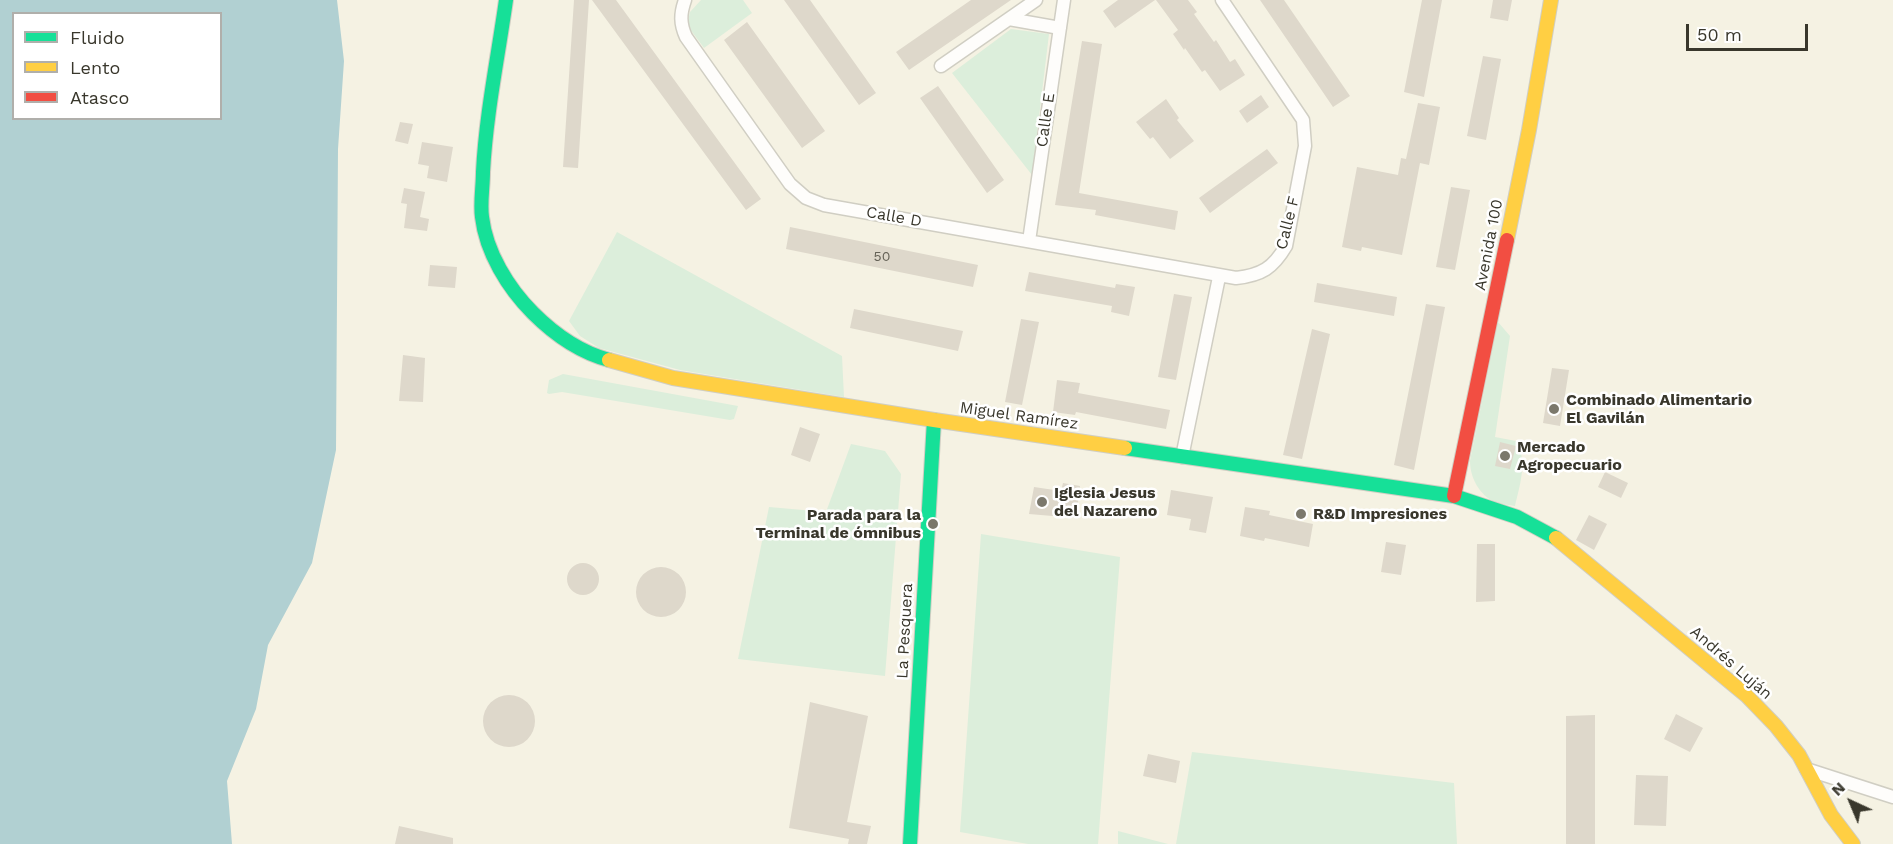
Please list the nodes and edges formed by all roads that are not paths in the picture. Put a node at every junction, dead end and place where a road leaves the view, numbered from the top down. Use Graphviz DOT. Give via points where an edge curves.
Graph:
graph roads {
  1 [pos="506,0"];
  2 [pos="685,0"];
  3 [pos="1036,0"];
  4 [pos="1064,0"];
  5 [pos="1222,0"];
  6 [pos="1551,0"];
  7 [pos="1008,19"];
  8 [pos="1060,28"];
  9 [pos="941,66"];
  10 [pos="1029,241"];
  11 [pos="1219,276"];
  12 [pos="934,420"];
  13 [pos="1182,456"];
  14 [pos="1454,496"];
  15 [pos="1553,536"];
  16 [pos="1806,769"];
  17 [pos="1893,797"];
  18 [pos="910,844"];
  19 [pos="1853,844"];
  1 -- 12 [label="street, Miguel Ramírez" via="485,141 482,218 493,256 505,278 551,331 590,355 673,378"];
  2 -- 10 [label="street, Calle D" via="681,25 686,37 790,184 806,198 824,205"];
  3 -- 7 [label="street"];
  4 -- 8 [label="street, Calle E"];
  5 -- 11 [label="street, Calle F" via="1302,120 1305,146 1286,246 1278,259 1250,277"];
  6 -- 14 [label="street, Avenida 100" via="1529,130"];
  7 -- 8 [label="street"];
  7 -- 9 [label="street"];
  8 -- 10 [label="street, Calle E"];
  10 -- 11 [label="street, Calle D"];
  11 -- 13 [label="street"];
  12 -- 13 [label="street, Miguel Ramírez"];
  12 -- 18 [label="street, La Pesquera"];
  13 -- 14 [label="street, Miguel Ramírez"];
  14 -- 15 [label="street, Miguel Ramírez" via="1531,522"];
  15 -- 16 [label="street, Andrés Luján" via="1746,695 1776,726"];
  16 -- 17 [label="street"];
  16 -- 19 [label="street, Andrés Luján" via="1831,815"];
}
